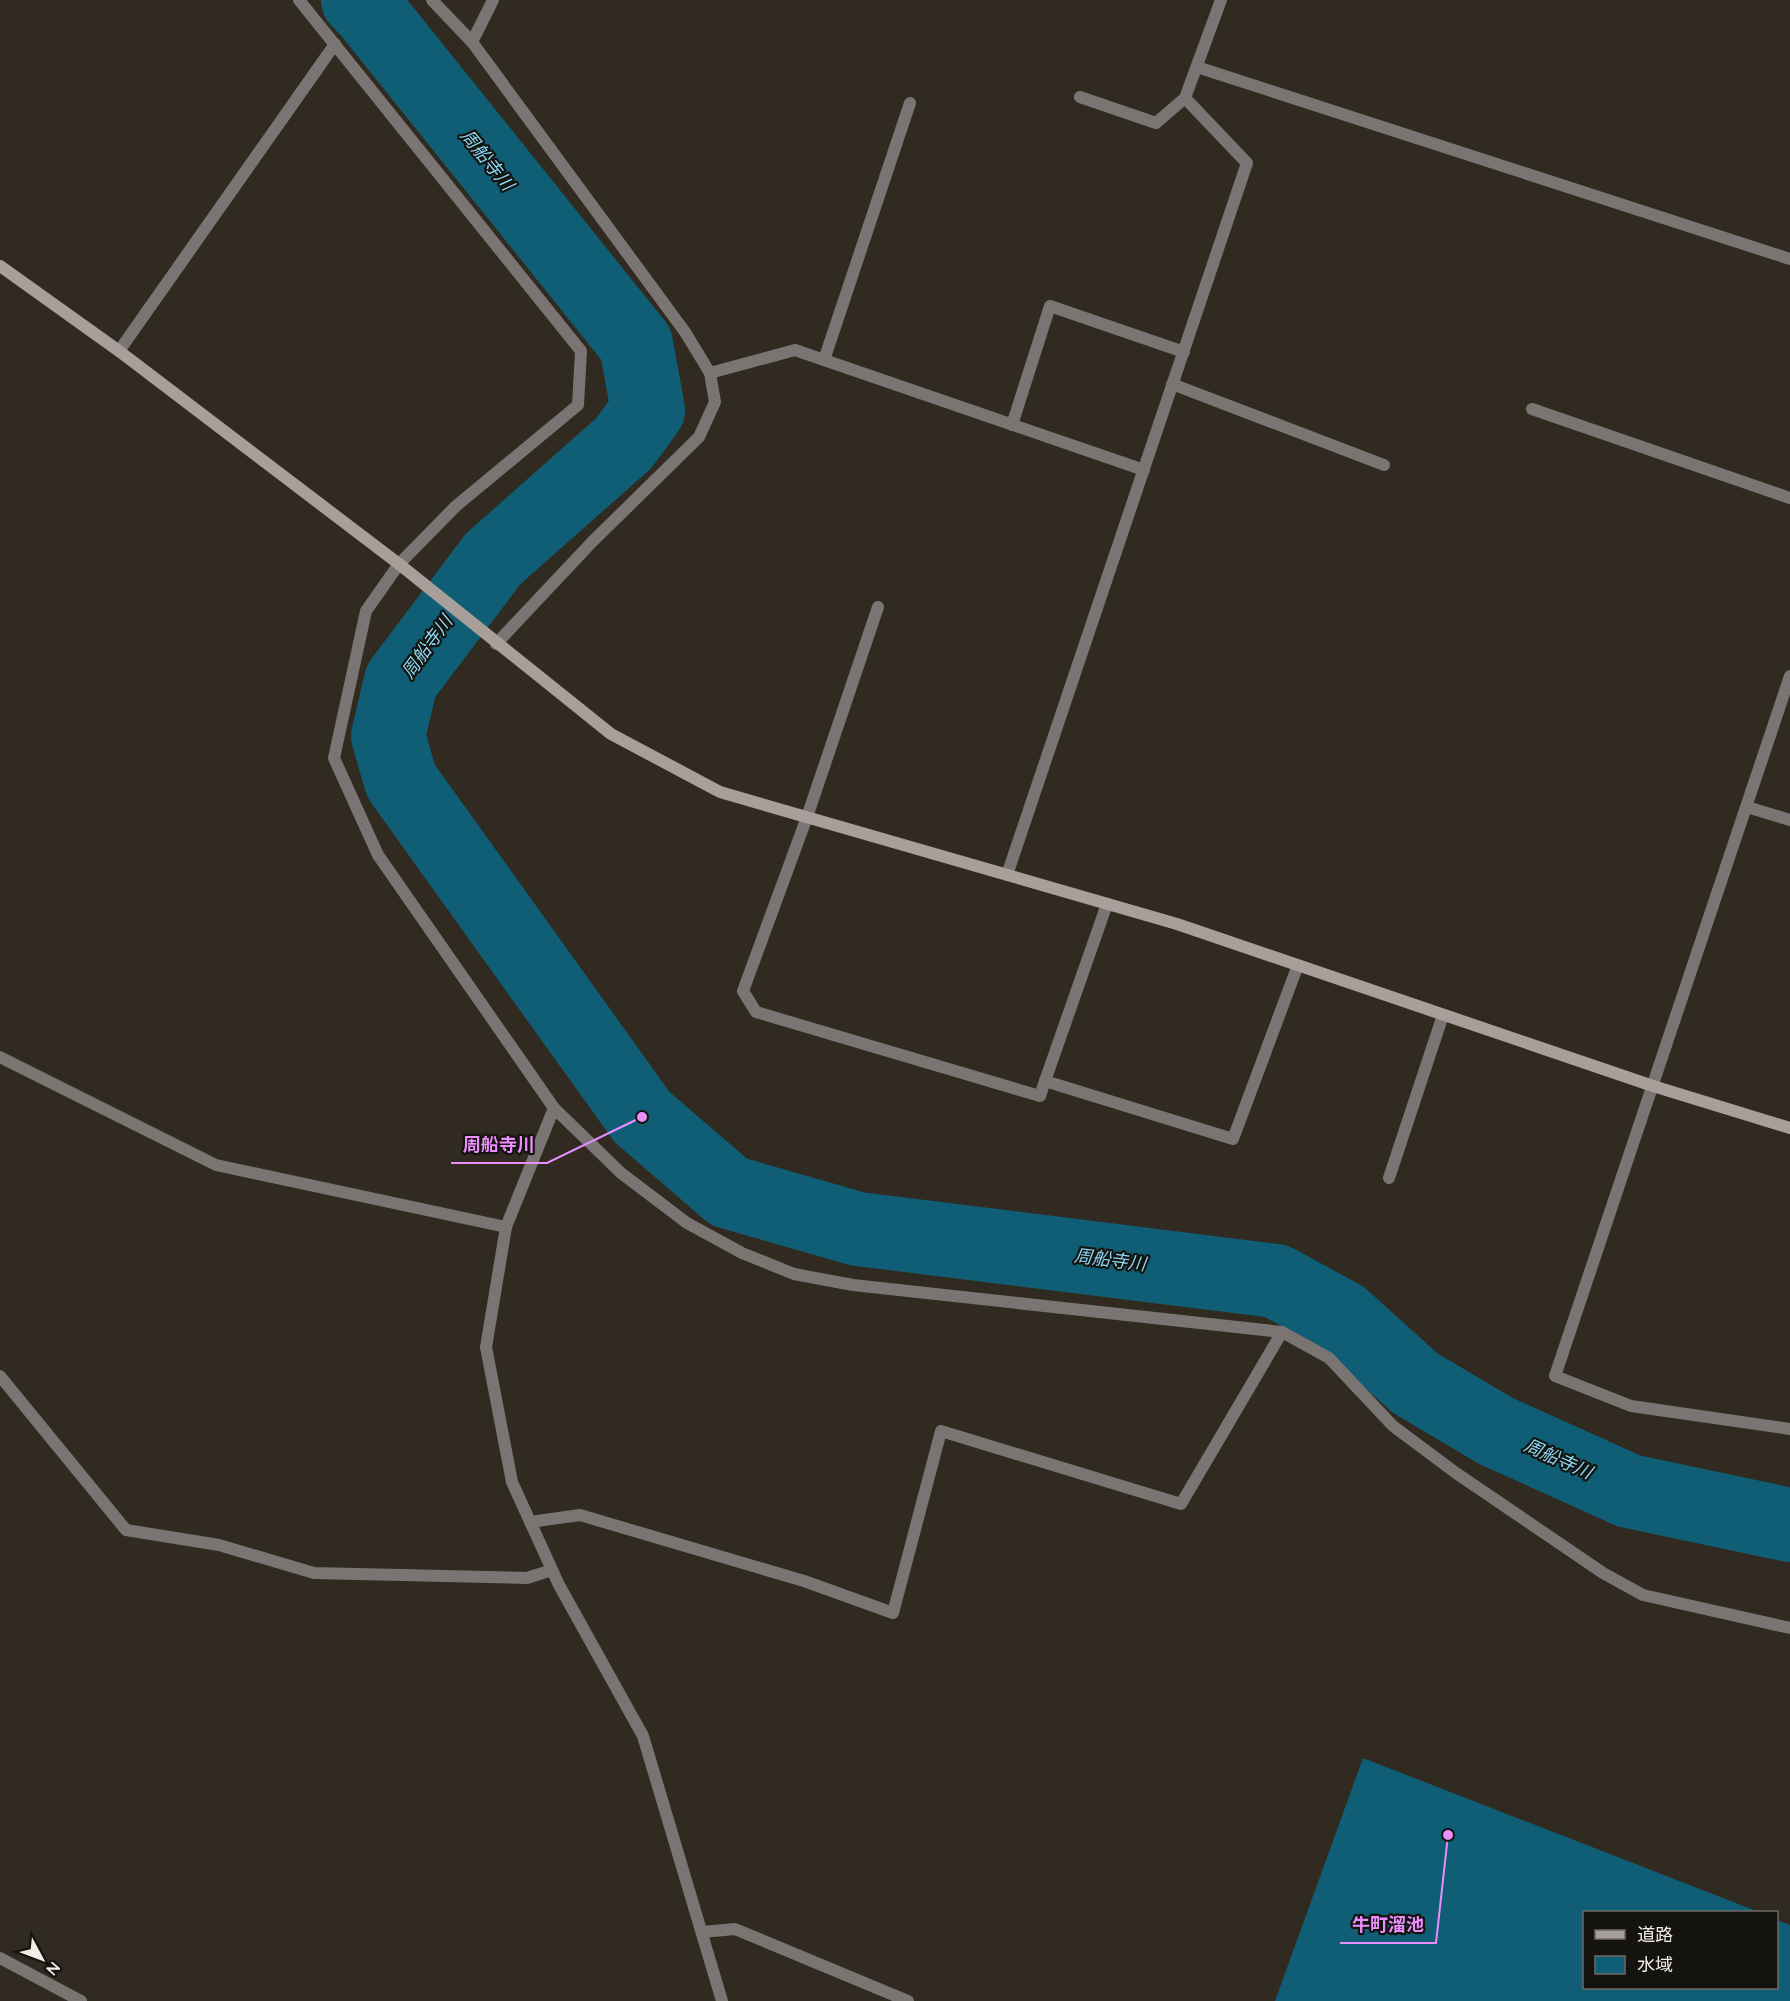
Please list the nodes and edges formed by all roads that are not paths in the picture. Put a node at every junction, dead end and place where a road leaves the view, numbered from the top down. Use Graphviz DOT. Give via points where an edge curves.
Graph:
graph roads {
  1 [pos="299,0"];
  2 [pos="432,0"];
  3 [pos="493,0"];
  4 [pos="1221,0"];
  5 [pos="472,42"];
  6 [pos="334,44"];
  7 [pos="1197,66"];
  8 [pos="1080,97"];
  9 [pos="1185,98"];
  10 [pos="910,103"];
  11 [pos="1790,259"];
  12 [pos="0,266"];
  13 [pos="119,351"];
  14 [pos="1184,352"];
  15 [pos="824,360"];
  16 [pos="710,374"];
  17 [pos="1173,384"];
  18 [pos="1532,409"];
  19 [pos="1012,425"];
  20 [pos="1384,465"];
  21 [pos="1144,470"];
  22 [pos="1790,498"];
  23 [pos="399,564"];
  24 [pos="878,607"];
  25 [pos="496,644"];
  26 [pos="1790,676"];
  27 [pos="1747,807"];
  28 [pos="807,817"];
  29 [pos="1790,820"];
  30 [pos="1007,875"];
  31 [pos="1107,904"];
  32 [pos="1298,965"];
  33 [pos="1443,1015"];
  34 [pos="0,1057"];
  35 [pos="1045,1081"];
  36 [pos="1653,1086"];
  37 [pos="554,1108"];
  38 [pos="1790,1128"];
  39 [pos="1389,1178"];
  40 [pos="506,1227"];
  41 [pos="1282,1332"];
  42 [pos="0,1376"];
  43 [pos="1790,1429"];
  44 [pos="530,1522"];
  45 [pos="552,1570"];
  46 [pos="1790,1628"];
  47 [pos="702,1932"];
  48 [pos="0,1958"];
  49 [pos="81,2001"];
  50 [pos="722,2001"];
  51 [pos="908,2001"];
  1 -- 6 [label="street"];
  2 -- 5 [label="street"];
  3 -- 5 [label="street"];
  4 -- 7 [label="street"];
  5 -- 16 [label="street" via="685,332"];
  6 -- 13 [label="street"];
  6 -- 23 [label="street" via="581,351 578,405 456,506"];
  7 -- 9 [label="street"];
  7 -- 11 [label="street"];
  8 -- 9 [label="street" via="1156,123"];
  9 -- 14 [label="street" via="1246,163"];
  10 -- 15 [label="street"];
  12 -- 13 [label="street"];
  13 -- 23 [label="street"];
  14 -- 17 [label="street"];
  14 -- 19 [label="street" via="1050,306"];
  15 -- 16 [label="street" via="795,350"];
  15 -- 19 [label="street"];
  16 -- 25 [label="street" via="715,402 699,437"];
  17 -- 20 [label="street"];
  17 -- 21 [label="street"];
  18 -- 22 [label="street"];
  19 -- 21 [label="street"];
  21 -- 30 [label="street"];
  23 -- 25 [label="street"];
  23 -- 37 [label="street" via="366,611 334,758 378,855"];
  24 -- 28 [label="street"];
  25 -- 28 [label="street" via="611,734 720,792"];
  26 -- 27 [label="street"];
  27 -- 29 [label="street"];
  27 -- 36 [label="street"];
  28 -- 30 [label="street"];
  28 -- 35 [label="street" via="743,991 756,1012 1040,1096"];
  30 -- 31 [label="street"];
  31 -- 32 [label="street"];
  31 -- 35 [label="street"];
  32 -- 33 [label="street"];
  32 -- 35 [label="street" via="1233,1139"];
  33 -- 36 [label="street"];
  33 -- 39 [label="street"];
  34 -- 40 [label="street" via="216,1165"];
  36 -- 38 [label="street"];
  36 -- 43 [label="street" via="1555,1376 1630,1406"];
  37 -- 40 [label="street"];
  37 -- 41 [label="street" via="621,1173 687,1223 742,1253 794,1274 853,1285"];
  40 -- 44 [label="street" via="486,1347 512,1482"];
  41 -- 44 [label="street" via="1180,1504 941,1431 893,1613 804,1581 580,1515"];
  41 -- 46 [label="street" via="1329,1358 1393,1426 1603,1573 1643,1595"];
  42 -- 45 [label="street" via="126,1530 219,1545 314,1573 527,1578"];
  44 -- 45 [label="street"];
  45 -- 47 [label="street" via="643,1736"];
  47 -- 50 [label="street"];
  47 -- 51 [label="street" via="735,1929"];
  48 -- 49 [label="street"];
}
